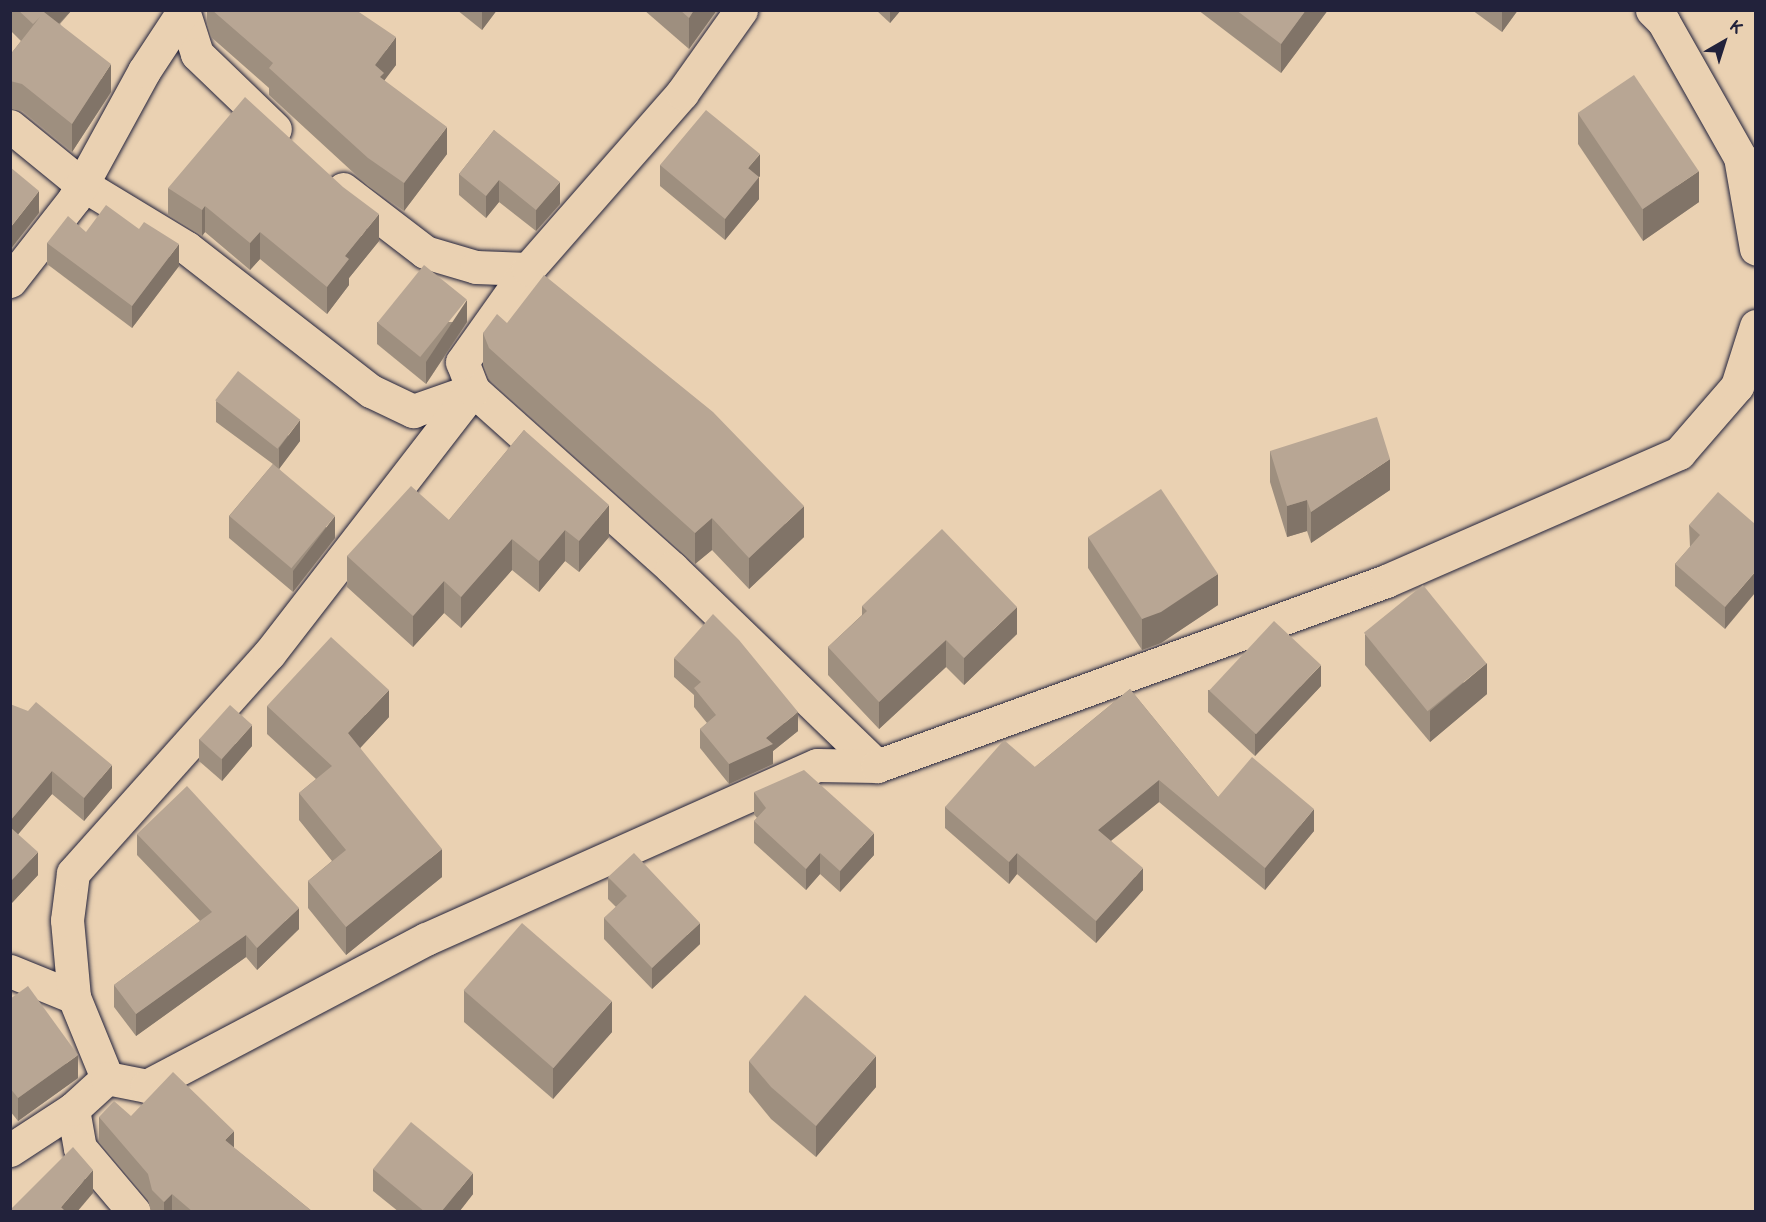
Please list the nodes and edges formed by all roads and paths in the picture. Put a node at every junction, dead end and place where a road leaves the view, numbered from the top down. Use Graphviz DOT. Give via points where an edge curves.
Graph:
graph roads {
  1 [pos="741,10"];
  2 [pos="1653,10"];
  3 [pos="184,11"];
  4 [pos="10,126"];
  5 [pos="295,147"];
  6 [pos="321,170"];
  7 [pos="80,183"];
  8 [pos="1755,249"];
  9 [pos="528,269"];
  10 [pos="10,281"];
  11 [pos="1755,326"];
  12 [pos="1746,384"];
  13 [pos="473,390"];
  14 [pos="877,766"];
  15 [pos="10,971"];
  16 [pos="74,997"];
  17 [pos="107,1078"];
  18 [pos="73,1109"];
  19 [pos="10,1150"];
  20 [pos="134,1212"];
  1 -- 9 [label="street" via="682,93"];
  2 -- 8 [label="street" via="1663,21 1740,157"];
  3 -- 5 [label="street" via="197,54"];
  3 -- 7 [label="street" via="144,70"];
  4 -- 7 [label="street"];
  6 -- 9 [label="street" via="425,252 476,267"];
  7 -- 10 [label="street" via="74,199"];
  7 -- 13 [label="street" via="187,248 371,391 413,411"];
  9 -- 13 [label="street" via="462,362"];
  11 -- 12 [label="street"];
  12 -- 14 [label="street" via="1679,453 1386,581"];
  13 -- 14 [label="street" via="672,568"];
  13 -- 16 [label="street" via="269,654 73,873 67,920"];
  14 -- 17 [label="street" via="817,765 426,939 147,1086"];
  15 -- 16 [label="street"];
  16 -- 17 [label="street"];
  17 -- 18 [label="street"];
  18 -- 19 [label="street"];
  18 -- 20 [label="street" via="80,1148"];
}
